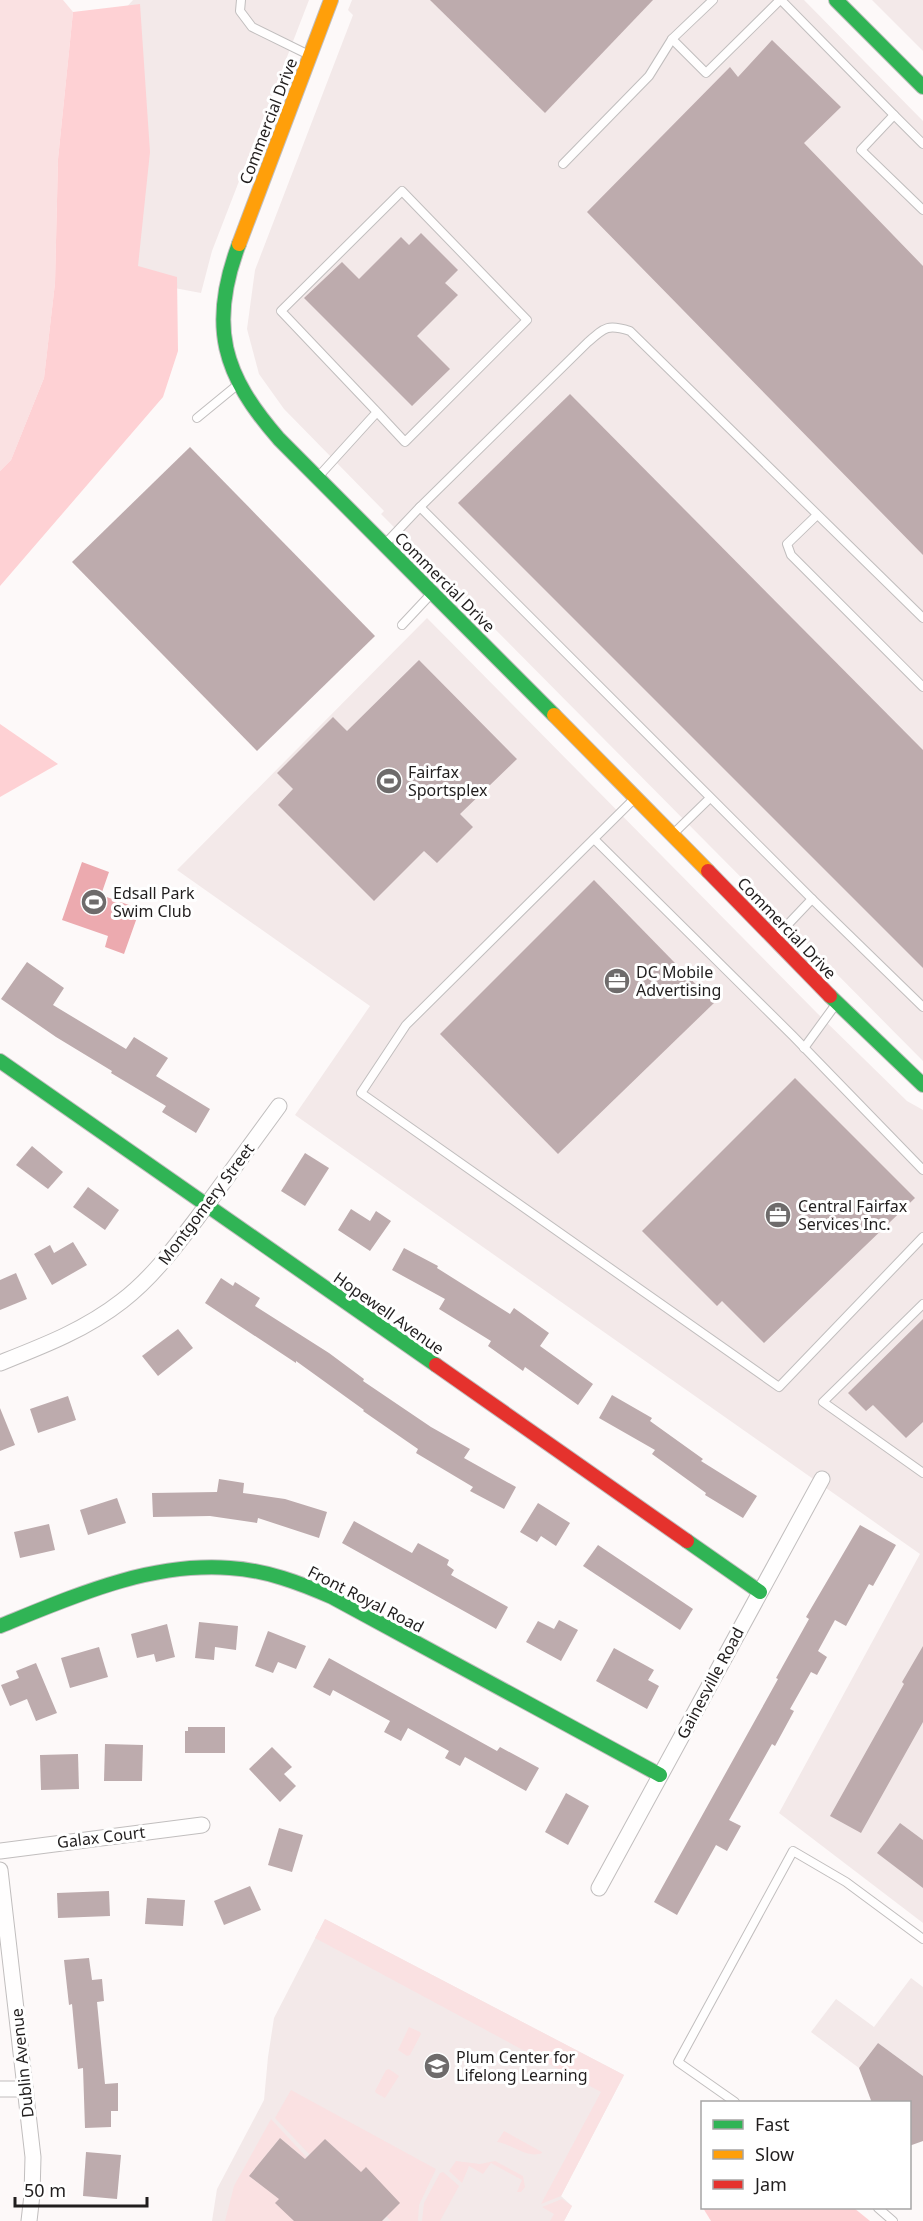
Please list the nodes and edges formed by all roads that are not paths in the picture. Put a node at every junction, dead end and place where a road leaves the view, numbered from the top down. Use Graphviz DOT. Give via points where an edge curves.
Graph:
graph roads {
  1 [pos="241,0"];
  2 [pos="331,0"];
  3 [pos="713,0"];
  4 [pos="780,0"];
  5 [pos="836,0"];
  6 [pos="672,39"];
  7 [pos="310,55"];
  8 [pos="923,87"];
  9 [pos="894,114"];
  10 [pos="923,144"];
  11 [pos="563,164"];
  12 [pos="923,210"];
  13 [pos="237,385"];
  14 [pos="377,412"];
  15 [pos="197,418"];
  16 [pos="317,478"];
  17 [pos="420,507"];
  18 [pos="817,515"];
  19 [pos="384,545"];
  20 [pos="432,593"];
  21 [pos="923,618"];
  22 [pos="402,625"];
  23 [pos="923,687"];
  24 [pos="636,797"];
  25 [pos="710,798"];
  26 [pos="673,834"];
  27 [pos="594,838"];
  28 [pos="812,900"];
  29 [pos="774,939"];
  30 [pos="837,1003"];
  31 [pos="923,1007"];
  32 [pos="804,1048"];
  33 [pos="0,1061"];
  34 [pos="923,1085"];
  35 [pos="279,1106"];
  36 [pos="923,1170"];
  37 [pos="206,1206"];
  38 [pos="923,1237"];
  39 [pos="923,1304"];
  40 [pos="0,1363"];
  41 [pos="923,1473"];
  42 [pos="822,1479"];
  43 [pos="760,1592"];
  44 [pos="0,1626"];
  45 [pos="660,1775"];
  46 [pos="202,1825"];
  47 [pos="0,1851"];
  48 [pos="0,1870"];
  49 [pos="599,1888"];
  50 [pos="923,1939"];
  51 [pos="25,2089"];
  52 [pos="0,2090"];
  53 [pos="732,2101"];
  54 [pos="879,2209"];
  55 [pos="29,2221"];
  56 [pos="893,2221"];
  1 -- 7 [label="lane" via="240,11 252,27"];
  2 -- 7 [label="street, Commercial Drive"];
  3 -- 6 [label="lane"];
  4 -- 6 [label="lane" via="706,73"];
  4 -- 9 [label="lane"];
  5 -- 8 [label="street"];
  6 -- 11 [label="lane" via="649,76"];
  7 -- 13 [label="street, Commercial Drive" via="226,287 223,331"];
  9 -- 10 [label="lane"];
  9 -- 12 [label="lane" via="861,150"];
  13 -- 15 [label="lane"];
  13 -- 16 [label="street, Commercial Drive" via="258,417"];
  14 -- 14 [label="lane" via="281,311 402,191 527,320 405,442"];
  14 -- 16 [label="lane"];
  16 -- 19 [label="street, Commercial Drive"];
  17 -- 18 [label="lane" via="588,342 605,327 617,327 630,331"];
  17 -- 19 [label="lane"];
  17 -- 25 [label="lane"];
  18 -- 21 [label="lane"];
  18 -- 23 [label="lane" via="787,544 791,555"];
  19 -- 20 [label="street, Commercial Drive"];
  20 -- 22 [label="lane"];
  20 -- 24 [label="street, Commercial Drive"];
  24 -- 26 [label="street, Commercial Drive"];
  24 -- 27 [label="lane"];
  25 -- 26 [label="lane"];
  25 -- 28 [label="lane"];
  26 -- 29 [label="street, Commercial Drive"];
  27 -- 32 [label="lane"];
  27 -- 38 [label="lane" via="406,1025 361,1093 779,1387"];
  28 -- 29 [label="lane"];
  28 -- 31 [label="lane"];
  29 -- 30 [label="street, Commercial Drive"];
  30 -- 32 [label="lane"];
  30 -- 34 [label="street, Commercial Drive"];
  32 -- 36 [label="lane"];
  33 -- 37 [label="street, Hopewell Avenue"];
  35 -- 37 [label="street, Montgomery Street"];
  37 -- 40 [label="street, Montgomery Street" via="173,1250 122,1301 72,1333"];
  37 -- 43 [label="street, Hopewell Avenue"];
  39 -- 41 [label="lane" via="824,1402"];
  42 -- 43 [label="street, Gainesville Road"];
  43 -- 45 [label="street, Gainesville Road"];
  44 -- 45 [label="street, Front Royal Road" via="105,1584 164,1569 219,1567 267,1574 332,1597"];
  45 -- 49 [label="street, Gainesville Road"];
  46 -- 47 [label="street, Galax Court"];
  48 -- 51 [label="street, Dublin Avenue"];
  50 -- 53 [label="lane" via="846,1882 793,1851 678,2062"];
  51 -- 52 [label="street"];
  51 -- 55 [label="street, Dublin Avenue" via="33,2157"];
  54 -- 56 [label="lane"];
}
